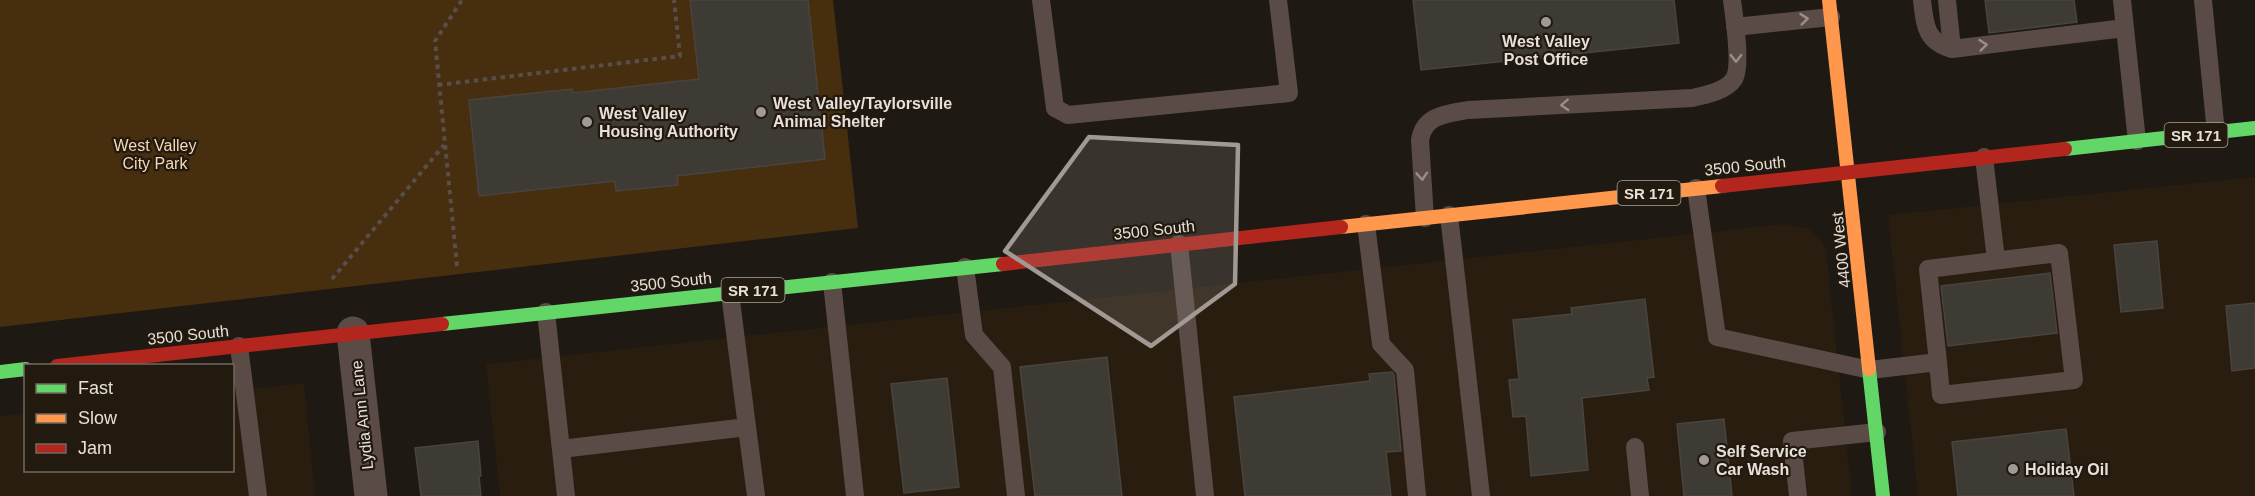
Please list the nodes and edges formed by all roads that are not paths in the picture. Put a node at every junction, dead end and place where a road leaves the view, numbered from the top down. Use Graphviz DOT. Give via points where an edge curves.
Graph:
graph roads {
  1 [pos="1041,0"];
  2 [pos="1278,0"];
  3 [pos="1732,0"];
  4 [pos="1922,0"];
  5 [pos="1947,0"];
  6 [pos="2122,0"];
  7 [pos="2203,0"];
  8 [pos="1830,8"];
  9 [pos="1735,27"];
  10 [pos="2125,28"];
  11 [pos="1952,49"];
  12 [pos="2255,128"];
  13 [pos="2216,133"];
  14 [pos="2137,141"];
  15 [pos="1984,158"];
  16 [pos="1850,171"];
  17 [pos="1696,188"];
  18 [pos="1449,215"];
  19 [pos="1425,218"];
  20 [pos="1366,224"];
  21 [pos="1179,244"];
  22 [pos="1996,260"];
  23 [pos="965,267"];
  24 [pos="832,282"];
  25 [pos="730,292"];
  26 [pos="546,312"];
  27 [pos="354,333"];
  28 [pos="239,346"];
  29 [pos="1938,362"];
  30 [pos="75,364"];
  31 [pos="24,369"];
  32 [pos="1870,370"];
  33 [pos="0,372"];
  34 [pos="747,427"];
  35 [pos="1876,432"];
  36 [pos="1635,447"];
  37 [pos="561,449"];
  38 [pos="258,496"];
  39 [pos="371,496"];
  40 [pos="566,496"];
  41 [pos="756,496"];
  42 [pos="855,496"];
  43 [pos="1016,496"];
  44 [pos="1205,496"];
  45 [pos="1418,496"];
  46 [pos="1481,496"];
  47 [pos="1640,496"];
  48 [pos="1798,496"];
  49 [pos="1883,496"];
  1 -- 2 [label="lane" via="1055,108 1068,115 1289,93"];
  3 -- 9 [label="lane"];
  4 -- 11 [label="lane" via="1931,38"];
  5 -- 11 [label="lane"];
  6 -- 10 [label="lane"];
  7 -- 13 [label="lane"];
  9 -- 8 [label="lane, one-way"];
  8 -- 16 [label="main road, 4400 West"];
  9 -- 19 [label="lane, one-way" via="1736,72 1733,80 1711,94 1468,110 1427,123 1420,140"];
  11 -- 10 [label="lane, one-way"];
  10 -- 14 [label="lane"];
  12 -- 13 [label="main road, 3500 South / SR 171"];
  13 -- 14 [label="main road, 3500 South / SR 171"];
  14 -- 15 [label="main road, 3500 South / SR 171"];
  15 -- 16 [label="main road, 3500 South / SR 171"];
  15 -- 22 [label="lane"];
  16 -- 17 [label="main road, 3500 South / SR 171"];
  16 -- 32 [label="main road, 4400 West"];
  17 -- 18 [label="main road, 3500 South / SR 171"];
  17 -- 32 [label="lane" via="1717,337"];
  18 -- 19 [label="main road, 3500 South / SR 171"];
  18 -- 46 [label="lane"];
  19 -- 20 [label="main road, 3500 South / SR 171"];
  20 -- 21 [label="main road, 3500 South / SR 171"];
  20 -- 45 [label="lane" via="1381,344 1405,370"];
  21 -- 23 [label="main road, 3500 South / SR 171"];
  21 -- 44 [label="lane"];
  22 -- 29 [label="lane" via="1928,269"];
  22 -- 29 [label="lane" via="2059,253 2074,380 1941,395"];
  23 -- 24 [label="main road, 3500 South / SR 171"];
  23 -- 43 [label="lane" via="974,335 1002,367"];
  24 -- 25 [label="main road, 3500 South / SR 171"];
  24 -- 42 [label="lane"];
  25 -- 26 [label="main road, 3500 South / SR 171"];
  25 -- 34 [label="lane"];
  26 -- 27 [label="main road, 3500 South / SR 171"];
  26 -- 37 [label="lane"];
  27 -- 28 [label="main road, 3500 South / SR 171"];
  27 -- 39 [label="street, Lydia Ann Lane"];
  28 -- 30 [label="main road, 3500 South / SR 171"];
  28 -- 38 [label="lane"];
  29 -- 32 [label="lane"];
  31 -- 33 [label="main road"];
  32 -- 35 [label="main road, 4400 West"];
  34 -- 37 [label="lane"];
  34 -- 41 [label="lane"];
  35 -- 48 [label="lane" via="1792,441"];
  35 -- 49 [label="main road, 4400 West"];
  36 -- 47 [label="lane"];
  37 -- 40 [label="lane"];
}
